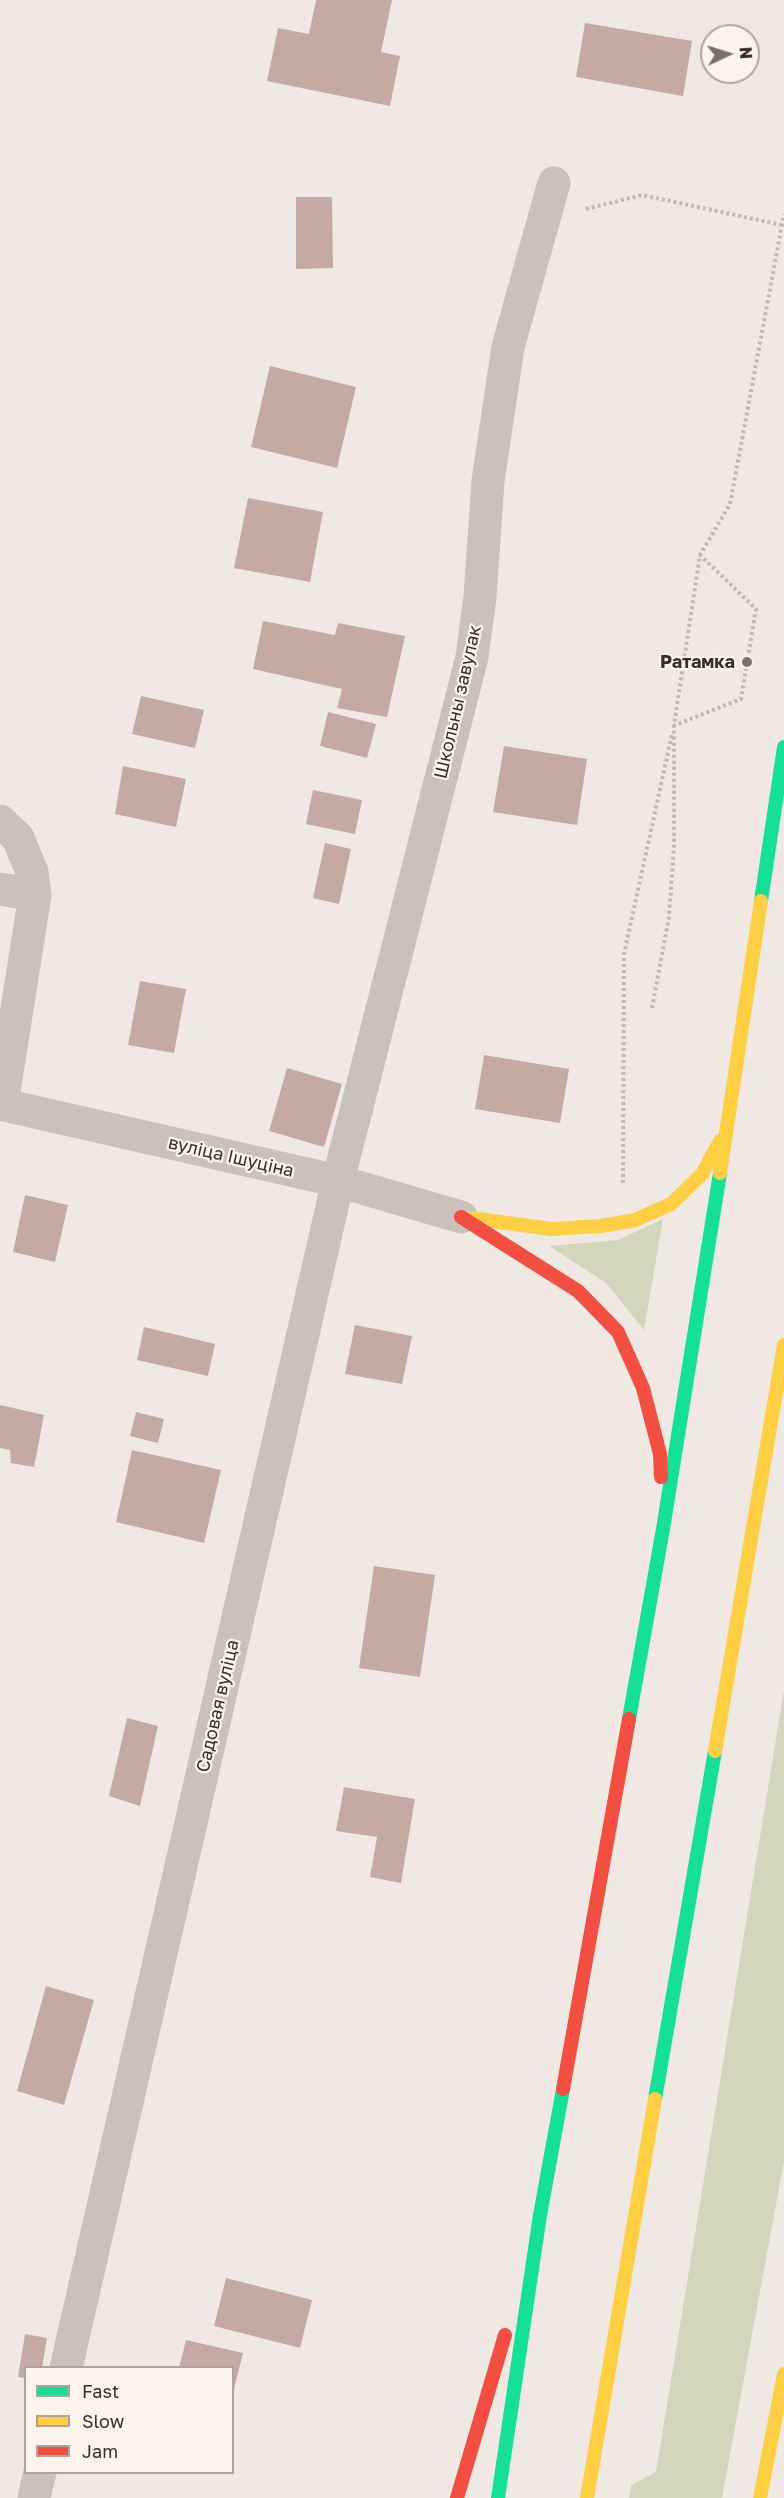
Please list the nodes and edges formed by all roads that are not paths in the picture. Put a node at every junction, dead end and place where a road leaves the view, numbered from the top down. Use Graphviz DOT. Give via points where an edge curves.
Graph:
graph roads {
  1 [pos="554,183"];
  2 [pos="784,747"];
  3 [pos="0,820"];
  4 [pos="0,889"];
  5 [pos="35,895"];
  6 [pos="1,1104"];
  7 [pos="728,1126"];
  8 [pos="338,1181"];
  9 [pos="460,1217"];
  10 [pos="784,1345"];
  11 [pos="663,1529"];
  12 [pos="540,2215"];
  13 [pos="66,2366"];
  14 [pos="784,2374"];
  15 [pos="40,2474"];
  16 [pos="34,2498"];
  17 [pos="457,2498"];
  18 [pos="498,2498"];
  19 [pos="587,2498"];
  20 [pos="760,2498"];
  1 -- 8 [label="street, Школьны завулак" via="508,347 488,481 472,657"];
  2 -- 7 [label="main road"];
  3 -- 5 [label="street" via="18,838 32,872"];
  4 -- 5 [label="street"];
  5 -- 6 [label="street"];
  6 -- 8 [label="street, вуліца Ішуціна"];
  7 -- 9 [label="main road" via="702,1174 670,1204 635,1220 551,1229"];
  7 -- 11 [label="main road"];
  8 -- 9 [label="street, вуліца Ішуціна"];
  8 -- 13 [label="street, Садовая вуліца"];
  9 -- 11 [label="main road" via="578,1290 618,1332 643,1388 660,1454"];
  10 -- 19 [label="main road"];
  11 -- 12 [label="main road"];
  12 -- 17 [label="main road"];
  12 -- 18 [label="main road"];
  14 -- 20 [label="main road"];
  15 -- 16 [label="street"];
}
